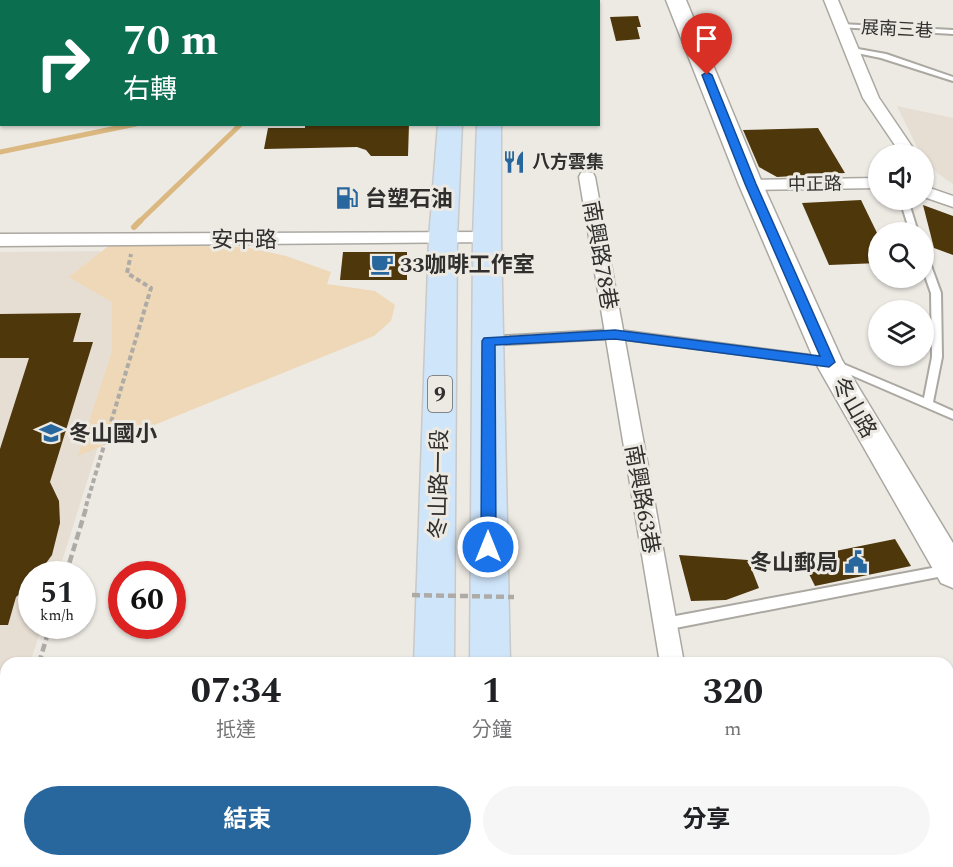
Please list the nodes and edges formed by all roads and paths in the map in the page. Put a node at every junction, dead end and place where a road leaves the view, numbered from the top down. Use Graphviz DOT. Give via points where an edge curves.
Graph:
graph roads {
  1 [pos="676,0"];
  2 [pos="831,0"];
  3 [pos="841,26"];
  4 [pos="953,32"];
  5 [pos="850,49"];
  6 [pos="953,79"];
  7 [pos="450,126"];
  8 [pos="489,126"];
  9 [pos="902,144"];
  10 [pos="586,177"];
  11 [pos="868,183"];
  12 [pos="751,184"];
  13 [pos="443,238"];
  14 [pos="487,238"];
  15 [pos="135,239"];
  16 [pos="0,240"];
  17 [pos="934,288"];
  18 [pos="615,334"];
  19 [pos="488,341"];
  20 [pos="829,362"];
  21 [pos="928,403"];
  22 [pos="953,415"];
  23 [pos="70,561"];
  24 [pos="952,571"];
  25 [pos="412,595"];
  26 [pos="514,597"];
  27 [pos="665,624"];
  28 [pos="46,639"];
  29 [pos="41,657"];
  30 [pos="434,657"];
  31 [pos="490,657"];
  32 [pos="671,657"];
  1 -- 12 [label="street, 冬山路"];
  2 -- 3 [label="street"];
  3 -- 4 [label="lane, 展南三巷"];
  3 -- 5 [label="street"];
  5 -- 6 [label="lane"];
  5 -- 9 [label="street" via="871,98"];
  7 -- 13 [label="main road, 冬山路一段 / 9"];
  8 -- 14 [label="main road"];
  10 -- 18 [label="street, 南興路78巷"];
  11 -- 12 [label="street, 中正路"];
  12 -- 20 [label="street, 冬山路"];
  13 -- 14 [label="street, 安中路"];
  13 -- 15 [label="street, 安中路"];
  13 -- 30 [label="main road, 冬山路一段 / 9"];
  14 -- 19 [label="main road"];
  15 -- 16 [label="street, 安中路"];
  15 -- 23 [label="path" via="127,273 151,288"];
  17 -- 21 [label="lane" via="938,357"];
  18 -- 19 [label="lane"];
  18 -- 20 [label="lane"];
  18 -- 27 [label="street, 南興路63巷"];
  19 -- 31 [label="main road"];
  20 -- 21 [label="lane"];
  20 -- 24 [label="street, 冬山路"];
  21 -- 22 [label="lane"];
  24 -- 27 [label="lane"];
  25 -- 26 [label="path, bridge"];
  27 -- 32 [label="street, 南興路63巷"];
  28 -- 29 [label="path"];
}
